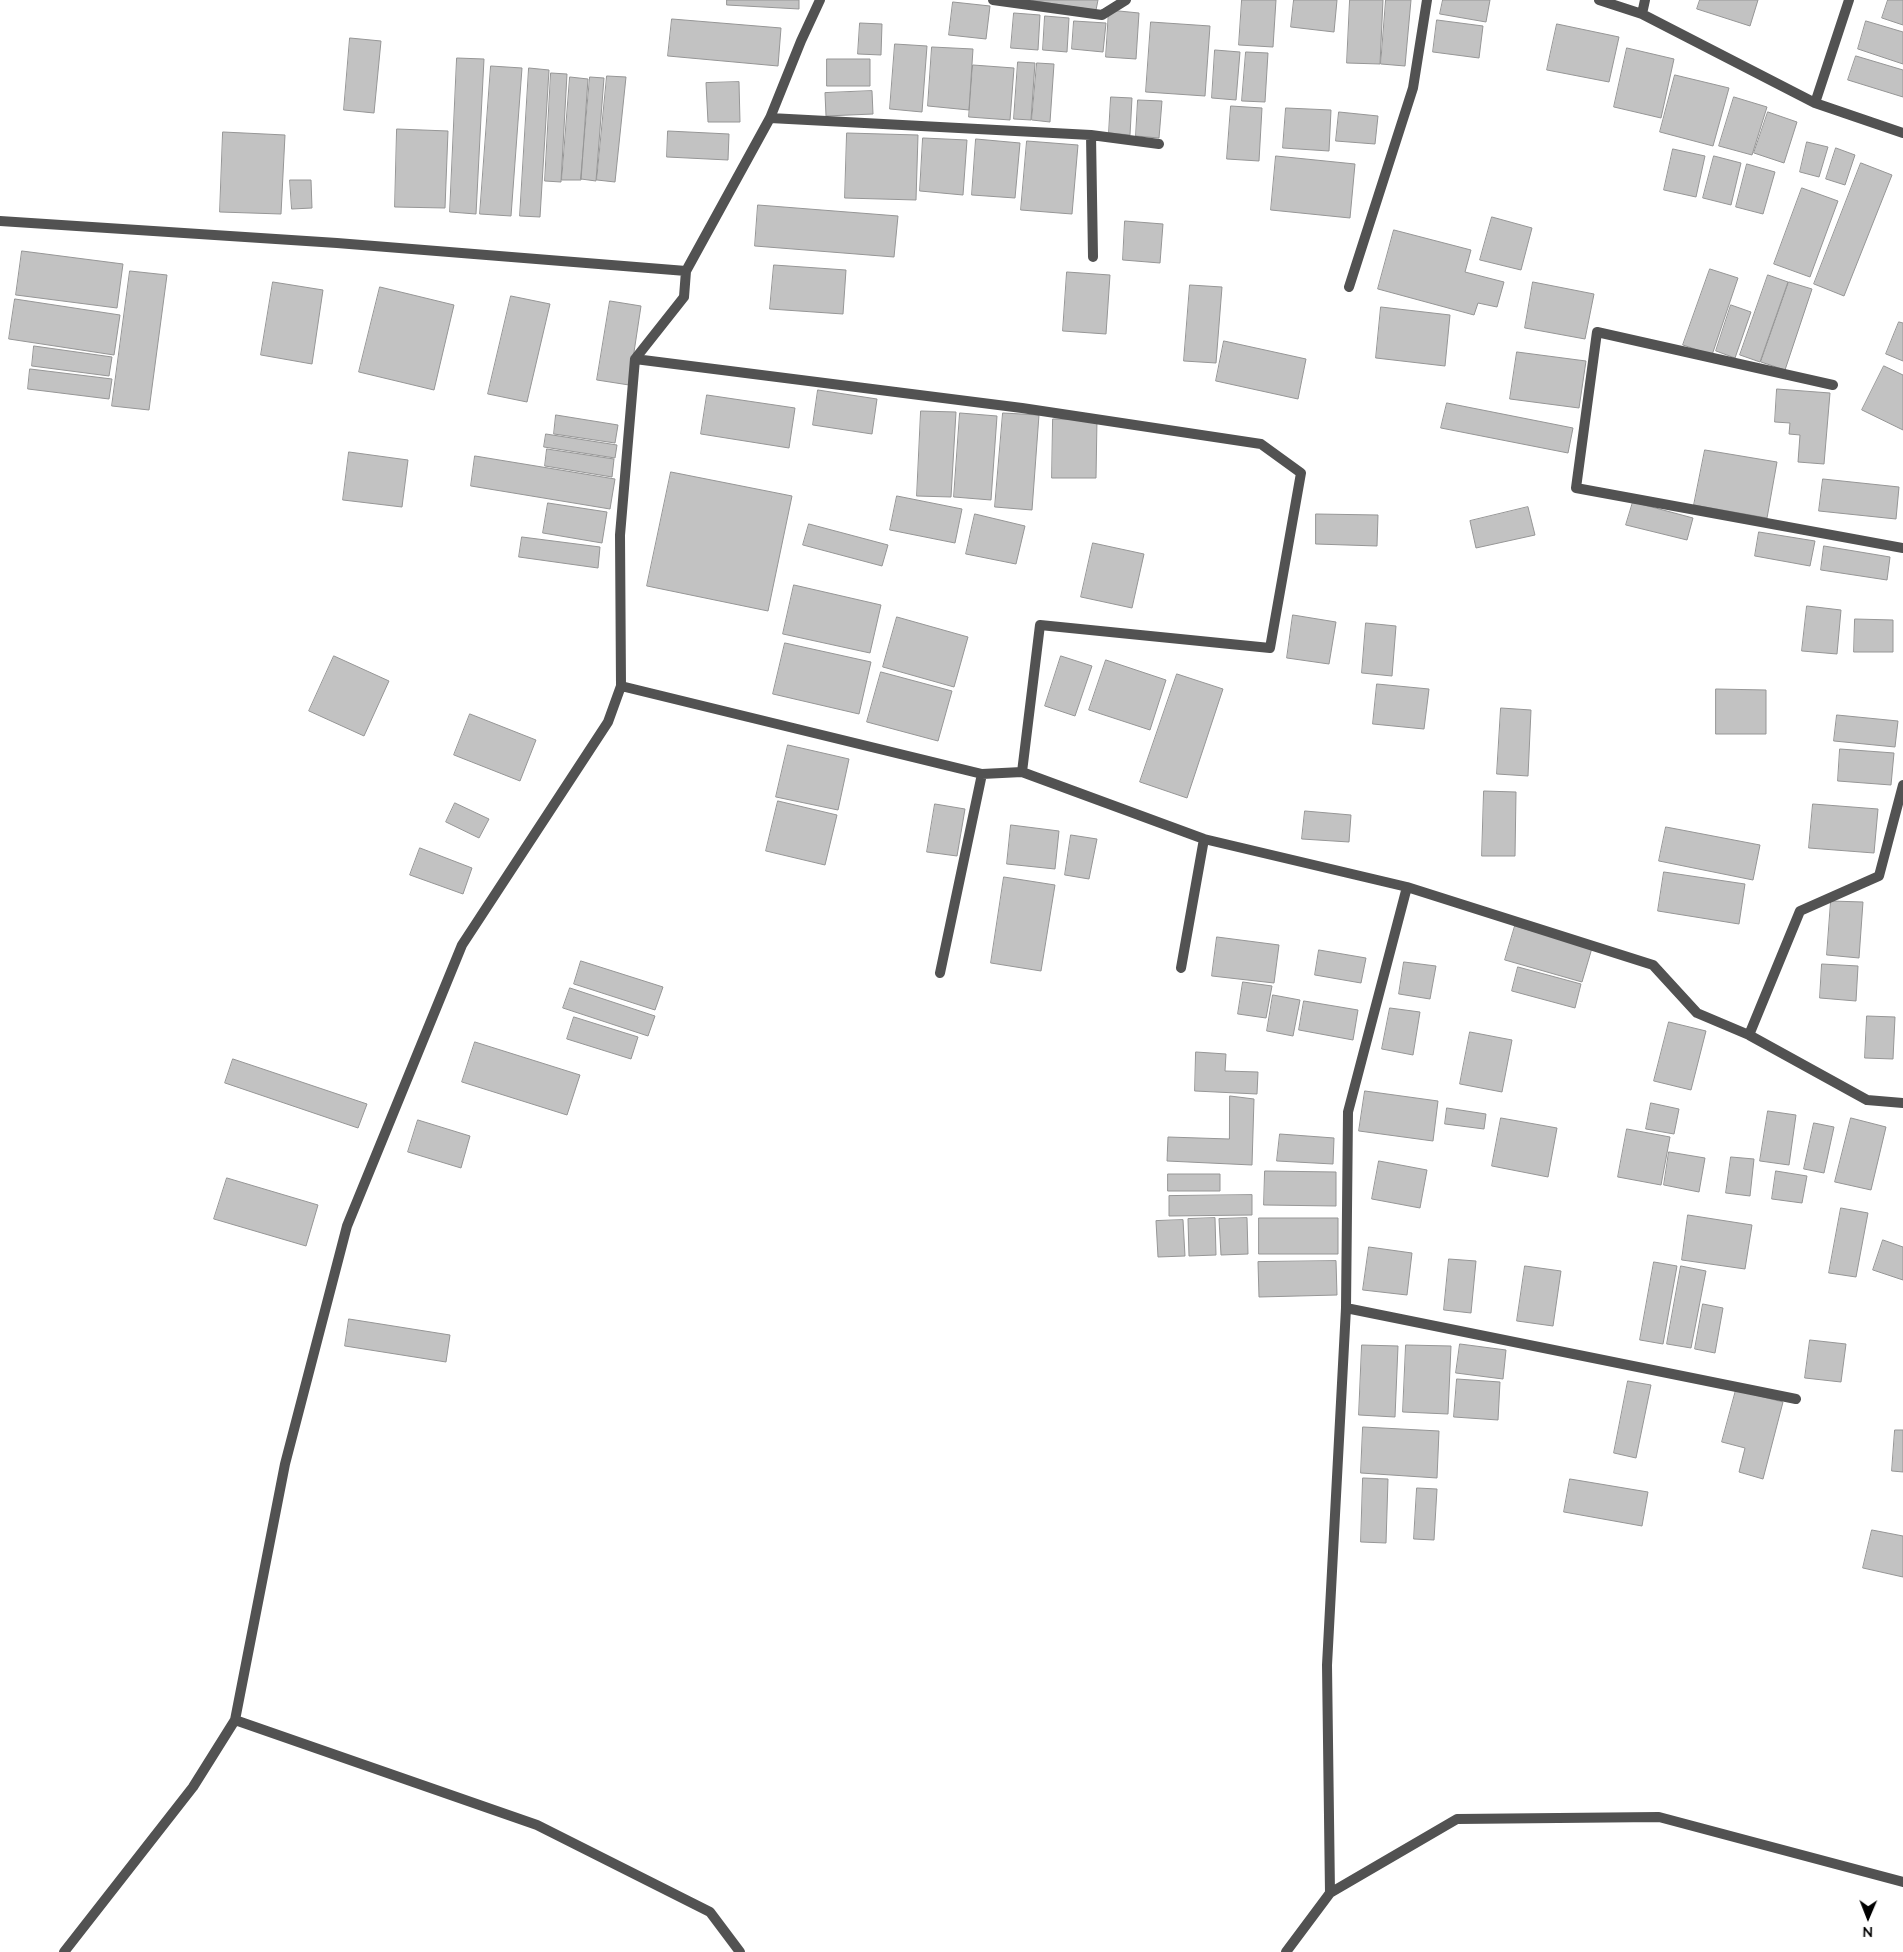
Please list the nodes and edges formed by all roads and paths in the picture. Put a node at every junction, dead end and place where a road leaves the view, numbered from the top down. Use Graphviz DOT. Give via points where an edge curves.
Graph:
graph roads {
  1 [pos="820,0"];
  2 [pos="993,0"];
  3 [pos="1126,0"];
  4 [pos="1428,0"];
  5 [pos="1599,0"];
  6 [pos="1645,0"];
  7 [pos="1849,0"];
  8 [pos="1642,14"];
  9 [pos="1815,103"];
  10 [pos="770,118"];
  11 [pos="1903,133"];
  12 [pos="1091,135"];
  13 [pos="1159,144"];
  14 [pos="0,221"];
  15 [pos="1093,256"];
  16 [pos="686,271"];
  17 [pos="1349,287"];
  18 [pos="635,359"];
  19 [pos="1833,385"];
  20 [pos="1903,548"];
  21 [pos="621,686"];
  22 [pos="1022,772"];
  23 [pos="982,774"];
  24 [pos="1903,785"];
  25 [pos="1204,839"];
  26 [pos="1407,886"];
  27 [pos="1181,968"];
  28 [pos="940,973"];
  29 [pos="1749,1035"];
  30 [pos="1903,1103"];
  31 [pos="1346,1308"];
  32 [pos="1796,1399"];
  33 [pos="235,1720"];
  34 [pos="1903,1882"];
  35 [pos="1330,1893"];
  36 [pos="64,1952"];
  37 [pos="740,1952"];
  38 [pos="1286,1952"];
  1 -- 10 [label="street"];
  2 -- 3 [label="street" via="1102,15"];
  4 -- 17 [label="street" via="1413,88"];
  5 -- 8 [label="street"];
  6 -- 8 [label="street"];
  7 -- 9 [label="street"];
  8 -- 9 [label="street"];
  9 -- 11 [label="street"];
  10 -- 12 [label="street"];
  10 -- 16 [label="street"];
  12 -- 13 [label="street"];
  12 -- 15 [label="street"];
  14 -- 16 [label="street"];
  16 -- 18 [label="street" via="684,297"];
  18 -- 21 [label="street" via="620,535"];
  18 -- 22 [label="street" via="1022,408 1261,444 1301,473 1270,648 1040,625"];
  19 -- 20 [label="street" via="1597,332 1576,488"];
  21 -- 23 [label="street"];
  21 -- 33 [label="street" via="608,722 462,944 347,1226 285,1464"];
  22 -- 23 [label="street"];
  22 -- 25 [label="street"];
  23 -- 28 [label="street"];
  24 -- 29 [label="street" via="1879,876 1800,911"];
  25 -- 26 [label="street"];
  25 -- 27 [label="street"];
  26 -- 29 [label="street" via="1653,965 1697,1013"];
  26 -- 31 [label="street" via="1348,1112"];
  29 -- 30 [label="street" via="1867,1100"];
  31 -- 32 [label="street"];
  31 -- 35 [label="street" via="1328,1665"];
  33 -- 36 [label="street" via="193,1787"];
  33 -- 37 [label="street" via="537,1825 710,1912"];
  34 -- 35 [label="street" via="1659,1817 1457,1819"];
  35 -- 38 [label="street"];
}
